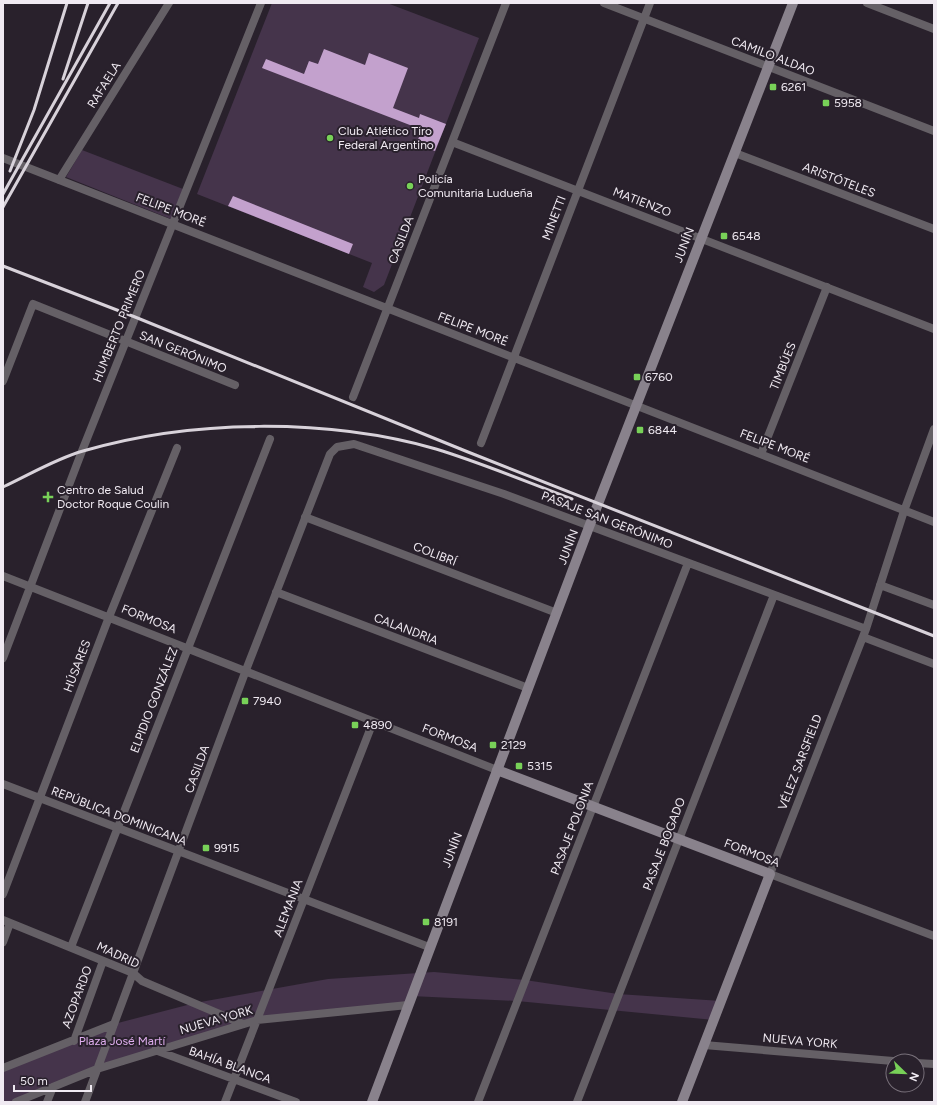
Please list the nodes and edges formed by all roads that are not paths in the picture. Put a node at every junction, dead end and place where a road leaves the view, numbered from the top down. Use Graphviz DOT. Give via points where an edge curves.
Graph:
graph roads {
  1 [pos="169,3"];
  2 [pos="261,3"];
  3 [pos="506,3"];
  4 [pos="604,3"];
  5 [pos="650,3"];
  6 [pos="793,3"];
  7 [pos="867,3"];
  8 [pos="644,18"];
  9 [pos="934,29"];
  10 [pos="768,66"];
  11 [pos="934,131"];
  12 [pos="452,142"];
  13 [pos="735,153"];
  14 [pos="3,158"];
  15 [pos="59,180"];
  16 [pos="578,190"];
  17 [pos="174,224"];
  18 [pos="934,229"];
  19 [pos="701,238"];
  20 [pos="827,287"];
  21 [pos="388,308"];
  22 [pos="934,329"];
  23 [pos="126,341"];
  24 [pos="514,357"];
  25 [pos="3,381"];
  26 [pos="236,386"];
  27 [pos="353,397"];
  28 [pos="637,406"];
  29 [pos="934,429"];
  30 [pos="270,440"];
  31 [pos="481,443"];
  32 [pos="337,447"];
  33 [pos="177,448"];
  34 [pos="761,454"];
  35 [pos="904,510"];
  36 [pos="306,517"];
  37 [pos="934,522"];
  38 [pos="589,527"];
  39 [pos="688,563"];
  40 [pos="3,576"];
  41 [pos="880,585"];
  42 [pos="30,587"];
  43 [pos="276,592"];
  44 [pos="774,595"];
  45 [pos="934,605"];
  46 [pos="557,613"];
  47 [pos="109,617"];
  48 [pos="866,629"];
  49 [pos="863,637"];
  50 [pos="187,648"];
  51 [pos="3,658"];
  52 [pos="934,664"];
  53 [pos="246,670"];
  54 [pos="528,688"];
  55 [pos="373,722"];
  56 [pos="497,770"];
  57 [pos="3,784"];
  58 [pos="39,798"];
  59 [pos="593,806"];
  60 [pos="117,828"];
  61 [pos="679,839"];
  62 [pos="179,852"];
  63 [pos="770,874"];
  64 [pos="3,894"];
  65 [pos="304,899"];
  66 [pos="6,921"];
  67 [pos="934,936"];
  68 [pos="3,942"];
  69 [pos="429,947"];
  70 [pos="70,948"];
  71 [pos="103,961"];
  72 [pos="134,973"];
  73 [pos="408,1005"];
  74 [pos="257,1020"];
  75 [pos="114,1024"];
  76 [pos="243,1024"];
  77 [pos="74,1041"];
  78 [pos="704,1045"];
  79 [pos="155,1050"];
  80 [pos="885,1060"];
  81 [pos="3,1068"];
  82 [pos="97,1069"];
  83 [pos="234,1079"];
  84 [pos="53,1087"];
  85 [pos="16,1102"];
  86 [pos="47,1102"];
  87 [pos="85,1102"];
  88 [pos="225,1102"];
  89 [pos="296,1102"];
  90 [pos="372,1102"];
  91 [pos="478,1102"];
  92 [pos="577,1102"];
  93 [pos="682,1102"];
  1 -- 15 [label="street, RAFAELA"];
  2 -- 17 [label="street, HUMBERTO PRIMERO"];
  3 -- 12 [label="street, CASILDA"];
  4 -- 8 [label="street, CAMILO ALDAO"];
  5 -- 8 [label="street, MINETTI"];
  6 -- 10 [label="main road, JUNÍN"];
  7 -- 9 [label="street"];
  8 -- 10 [label="street, CAMILO ALDAO"];
  8 -- 16 [label="street, MINETTI"];
  10 -- 11 [label="street, CAMILO ALDAO"];
  10 -- 13 [label="main road, JUNÍN"];
  12 -- 16 [label="street, MATIENZO"];
  12 -- 21 [label="street, CASILDA"];
  13 -- 18 [label="street, ARISTÓTELES"];
  13 -- 19 [label="main road, JUNÍN"];
  14 -- 15 [label="street, FELIPE MORÉ"];
  15 -- 17 [label="street, FELIPE MORÉ"];
  16 -- 19 [label="street, MATIENZO"];
  16 -- 24 [label="street, MINETTI"];
  17 -- 21 [label="street, FELIPE MORÉ"];
  17 -- 23 [label="street, HUMBERTO PRIMERO"];
  19 -- 20 [label="street, MATIENZO"];
  19 -- 28 [label="main road, JUNÍN"];
  20 -- 22 [label="street, MATIENZO"];
  20 -- 34 [label="street, TIMBÚES"];
  21 -- 24 [label="street, FELIPE MORÉ"];
  21 -- 27 [label="street, CASILDA"];
  23 -- 25 [label="street, SAN GERÓNIMO" via="33,304"];
  23 -- 26 [label="street, SAN GERÓNIMO"];
  23 -- 42 [label="street, HUMBERTO PRIMERO"];
  24 -- 28 [label="street, FELIPE MORÉ"];
  24 -- 31 [label="street, MINETTI"];
  28 -- 34 [label="street, FELIPE MORÉ"];
  28 -- 38 [label="main road, JUNÍN"];
  29 -- 35 [label="street, VÉLEZ SARSFIELD"];
  30 -- 50 [label="street, ELPIDIO GONZÁLEZ"];
  32 -- 36 [label="street, CASILDA" via="330,454"];
  32 -- 38 [label="street, PASAJE SAN GERÓNIMO" via="354,444 504,494"];
  33 -- 47 [label="street, HÚSARES"];
  34 -- 35 [label="street, FELIPE MORÉ"];
  35 -- 37 [label="street, FELIPE MORÉ"];
  35 -- 41 [label="street, VÉLEZ SARSFIELD"];
  36 -- 43 [label="street, CASILDA"];
  36 -- 46 [label="street, COLIBRÍ"];
  38 -- 39 [label="street, PASAJE SAN GERÓNIMO"];
  38 -- 46 [label="main road, JUNÍN"];
  39 -- 44 [label="street, PASAJE SAN GERÓNIMO"];
  39 -- 59 [label="street, PASAJE POLONIA"];
  40 -- 42 [label="street, FORMOSA"];
  41 -- 45 [label="street"];
  41 -- 48 [label="street, VÉLEZ SARSFIELD"];
  42 -- 47 [label="street, FORMOSA"];
  42 -- 51 [label="street, HUMBERTO PRIMERO"];
  43 -- 53 [label="street, CASILDA"];
  43 -- 54 [label="street, CALANDRIA"];
  44 -- 48 [label="street, PASAJE SAN GERÓNIMO"];
  44 -- 61 [label="street, PASAJE BOGADO"];
  46 -- 54 [label="main road, JUNÍN"];
  47 -- 50 [label="street, FORMOSA"];
  47 -- 58 [label="street, HÚSARES"];
  48 -- 49 [label="street, VÉLEZ SARSFIELD"];
  49 -- 52 [label="street"];
  49 -- 63 [label="street, VÉLEZ SARSFIELD"];
  50 -- 53 [label="street, FORMOSA"];
  50 -- 60 [label="street, ELPIDIO GONZÁLEZ"];
  53 -- 55 [label="street, FORMOSA"];
  53 -- 62 [label="street, CASILDA"];
  54 -- 56 [label="main road, JUNÍN"];
  55 -- 56 [label="street, FORMOSA"];
  55 -- 65 [label="street, ALEMANIA"];
  56 -- 59 [label="main road, FORMOSA"];
  56 -- 69 [label="main road, JUNÍN"];
  57 -- 58 [label="street, REPÚBLICA DOMINICANA"];
  58 -- 60 [label="street, REPÚBLICA DOMINICANA"];
  58 -- 64 [label="street, HÚSARES"];
  59 -- 61 [label="main road, FORMOSA"];
  59 -- 91 [label="street, PASAJE POLONIA"];
  60 -- 62 [label="street, REPÚBLICA DOMINICANA"];
  60 -- 70 [label="street, ELPIDIO GONZÁLEZ"];
  61 -- 63 [label="main road, FORMOSA"];
  61 -- 92 [label="street, PASAJE BOGADO"];
  62 -- 65 [label="street, REPÚBLICA DOMINICANA"];
  62 -- 72 [label="street, CASILDA"];
  63 -- 67 [label="street, FORMOSA"];
  63 -- 78 [label="main road, VÉLEZ SARSFIELD"];
  65 -- 69 [label="street, REPÚBLICA DOMINICANA"];
  65 -- 74 [label="street, ALEMANIA"];
  66 -- 68 [label="street"];
  66 -- 70 [label="street, MADRID"];
  69 -- 73 [label="main road, JUNÍN"];
  70 -- 71 [label="street, MADRID"];
  71 -- 72 [label="street, MADRID"];
  71 -- 77 [label="street, AZOPARDO"];
  72 -- 75 [label="street, CASILDA"];
  72 -- 76 [label="street, MADRID" via="142,981"];
  73 -- 74 [label="street, NUEVA YORK"];
  73 -- 90 [label="main road, JUNÍN"];
  74 -- 76 [label="street, NUEVA YORK"];
  74 -- 83 [label="street, ALEMANIA"];
  75 -- 77 [label="street"];
  75 -- 82 [label="street, CASILDA"];
  76 -- 79 [label="street, NUEVA YORK"];
  77 -- 81 [label="street"];
  78 -- 80 [label="street, NUEVA YORK"];
  78 -- 93 [label="main road, VÉLEZ SARSFIELD"];
  79 -- 82 [label="street, NUEVA YORK"];
  79 -- 83 [label="street, BAHÍA BLANCA"];
  82 -- 84 [label="street, NUEVA YORK"];
  82 -- 87 [label="street, CASILDA"];
  83 -- 88 [label="street, ALEMANIA"];
  83 -- 89 [label="street, BAHÍA BLANCA"];
  84 -- 85 [label="street, NUEVA YORK"];
  84 -- 86 [label="street"];
}
